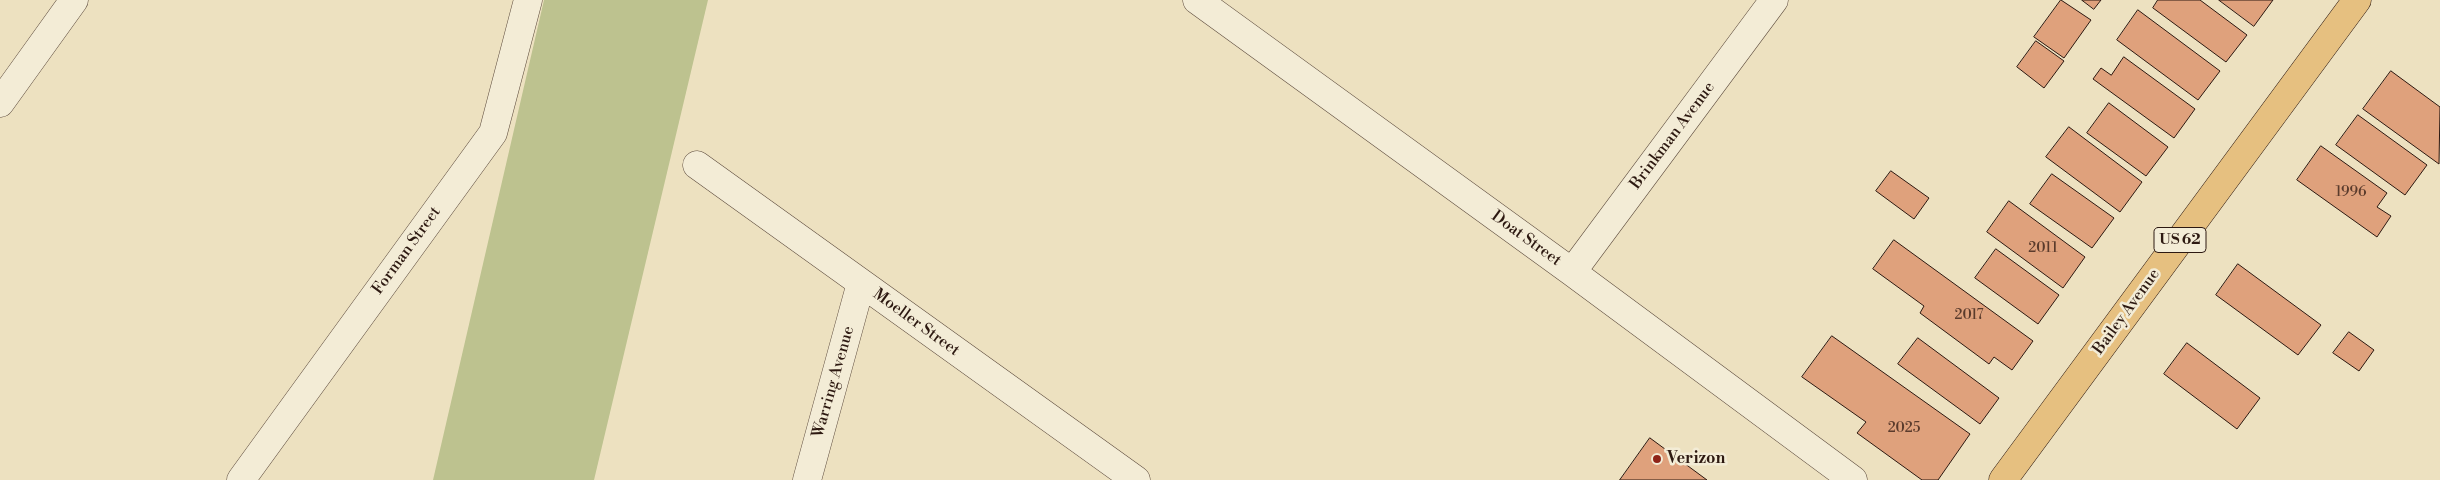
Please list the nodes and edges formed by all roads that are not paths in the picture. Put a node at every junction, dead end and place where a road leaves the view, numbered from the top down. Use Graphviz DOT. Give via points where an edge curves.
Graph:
graph roads {
  1 [pos="74,0"];
  2 [pos="528,0"];
  3 [pos="1774,0"];
  4 [pos="2356,0"];
  5 [pos="1207,3"];
  6 [pos="0,103"];
  7 [pos="697,165"];
  8 [pos="1572,272"];
  9 [pos="861,283"];
  10 [pos="241,480"];
  11 [pos="807,480"];
  12 [pos="1136,480"];
  13 [pos="1853,480"];
  14 [pos="2003,480"];
  1 -- 6 [label="street"];
  2 -- 10 [label="street, Forman Street" via="493,133"];
  3 -- 8 [label="street, Brinkman Avenue"];
  4 -- 14 [label="main road, Bailey Avenue / US 62"];
  5 -- 8 [label="street, Doat Street"];
  7 -- 9 [label="street, Moeller Street"];
  8 -- 13 [label="street, Doat Street"];
  9 -- 11 [label="street, Warring Avenue"];
  9 -- 12 [label="street, Moeller Street"];
}
